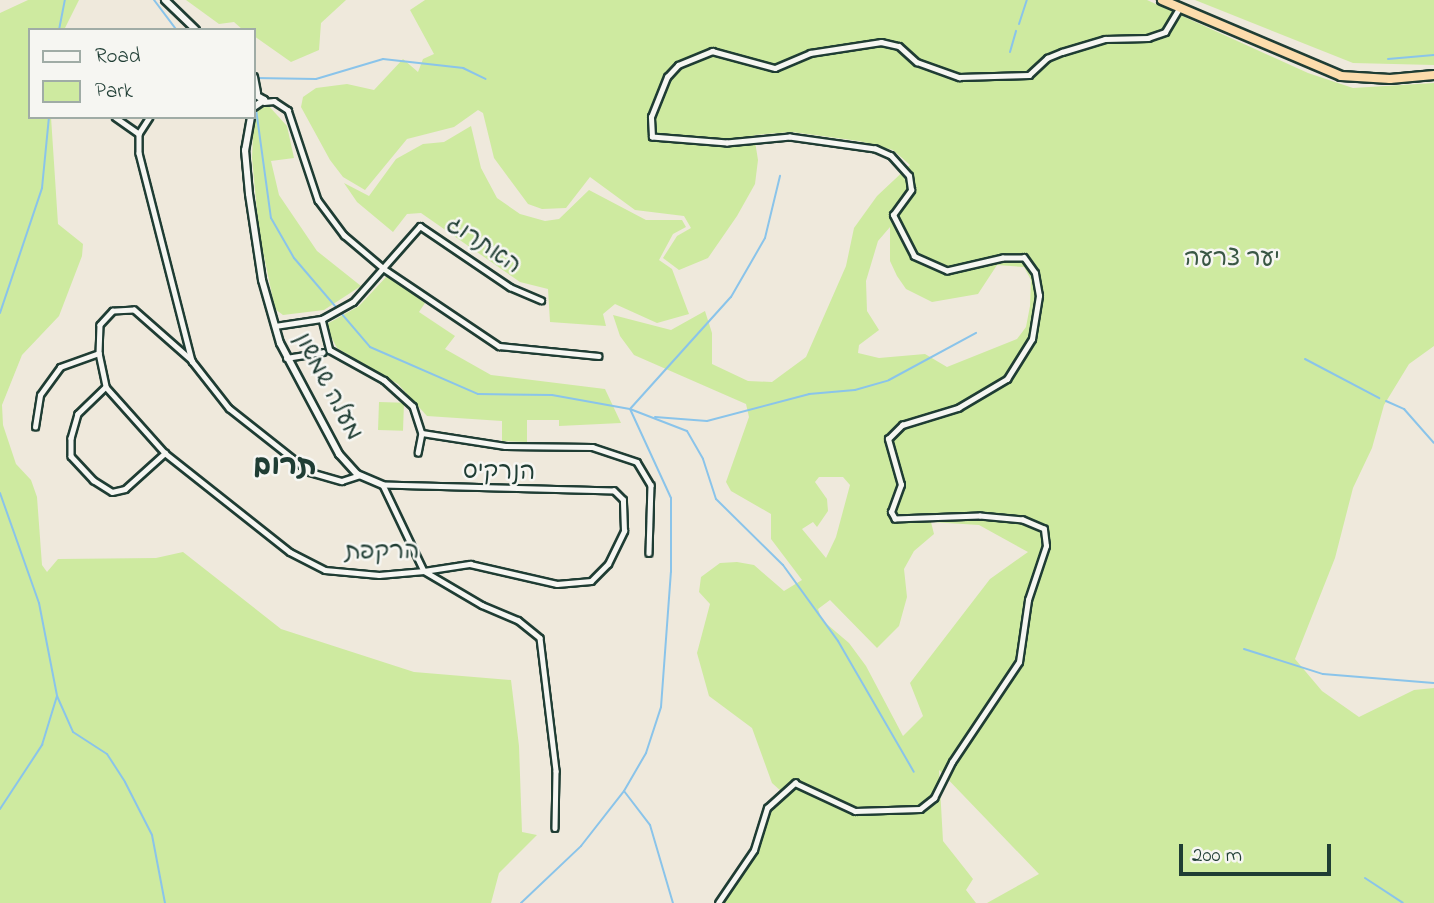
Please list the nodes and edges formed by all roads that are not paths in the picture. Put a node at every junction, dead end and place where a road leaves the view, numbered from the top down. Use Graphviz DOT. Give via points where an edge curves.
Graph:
graph roads {
  1 [pos="165,0"];
  2 [pos="1163,0"];
  3 [pos="1178,9"];
  4 [pos="194,28"];
  5 [pos="1434,75"];
  6 [pos="256,93"];
  7 [pos="264,102"];
  8 [pos="256,106"];
  9 [pos="118,119"];
  10 [pos="149,119"];
  11 [pos="250,119"];
  12 [pos="139,134"];
  13 [pos="383,268"];
  14 [pos="541,300"];
  15 [pos="322,318"];
  16 [pos="274,326"];
  17 [pos="323,352"];
  18 [pos="99,353"];
  19 [pos="599,356"];
  20 [pos="286,358"];
  21 [pos="192,361"];
  22 [pos="106,387"];
  23 [pos="35,427"];
  24 [pos="422,433"];
  25 [pos="165,453"];
  26 [pos="418,453"];
  27 [pos="360,475"];
  28 [pos="383,485"];
  29 [pos="614,491"];
  30 [pos="649,553"];
  31 [pos="424,571"];
  32 [pos="555,828"];
  33 [pos="718,903"];
  1 -- 4 [label="street"];
  2 -- 3 [label="highway"];
  3 -- 5 [label="highway" via="1341,76 1390,79"];
  3 -- 33 [label="street" via="1165,32 1147,38 1104,39 1062,52 1047,58 1029,75 959,77 917,62 899,46 881,42 810,53 775,68 712,51 678,65 667,77 651,117 652,138 727,143 781,137 875,149 891,156 909,176 911,190 893,215 914,256 947,271 1024,258 1035,273 1039,296 1032,339 1007,379 957,408 902,425 888,439 901,485 891,513 895,519 989,516 1023,520 1044,529 1046,546 1028,600 1019,662 952,762 934,798 920,809 855,811 795,783 767,808 754,850"];
  6 -- 7 [label="street"];
  7 -- 8 [label="street"];
  7 -- 13 [label="street" via="288,110 317,200 344,236"];
  9 -- 12 [label="street"];
  10 -- 12 [label="street"];
  11 -- 16 [label="street, מעלה שמשון" via="245,150 248,194"];
  12 -- 21 [label="street" via="142,166"];
  13 -- 14 [label="street, האתרוג" via="420,226 510,287"];
  13 -- 15 [label="street" via="353,302"];
  13 -- 19 [label="street" via="499,346"];
  15 -- 16 [label="street"];
  15 -- 24 [label="street" via="330,349 406,397"];
  16 -- 20 [label="street, מעלה שמשון"];
  17 -- 20 [label="street"];
  18 -- 21 [label="street" via="106,316 126,308"];
  18 -- 22 [label="street"];
  18 -- 23 [label="street" via="60,367 40,395"];
  20 -- 27 [label="street, מעלה שמשון" via="338,454"];
  21 -- 27 [label="street" via="229,408 310,472 342,481"];
  22 -- 25 [label="street, הרקפת"];
  22 -- 25 [label="street" via="78,414 71,456 112,492 125,489"];
  24 -- 26 [label="street"];
  24 -- 30 [label="street" via="505,446 592,447 637,462 651,485"];
  25 -- 31 [label="street, הרקפת" via="290,552 325,570 379,575"];
  27 -- 28 [label="street, מעלה שמשון"];
  28 -- 29 [label="street, הנרקיס"];
  28 -- 31 [label="street"];
  29 -- 31 [label="street, הרקפת" via="623,500 624,531 608,564 591,581 557,584 470,564"];
  31 -- 32 [label="street" via="527,625 540,638 556,772"];
}
